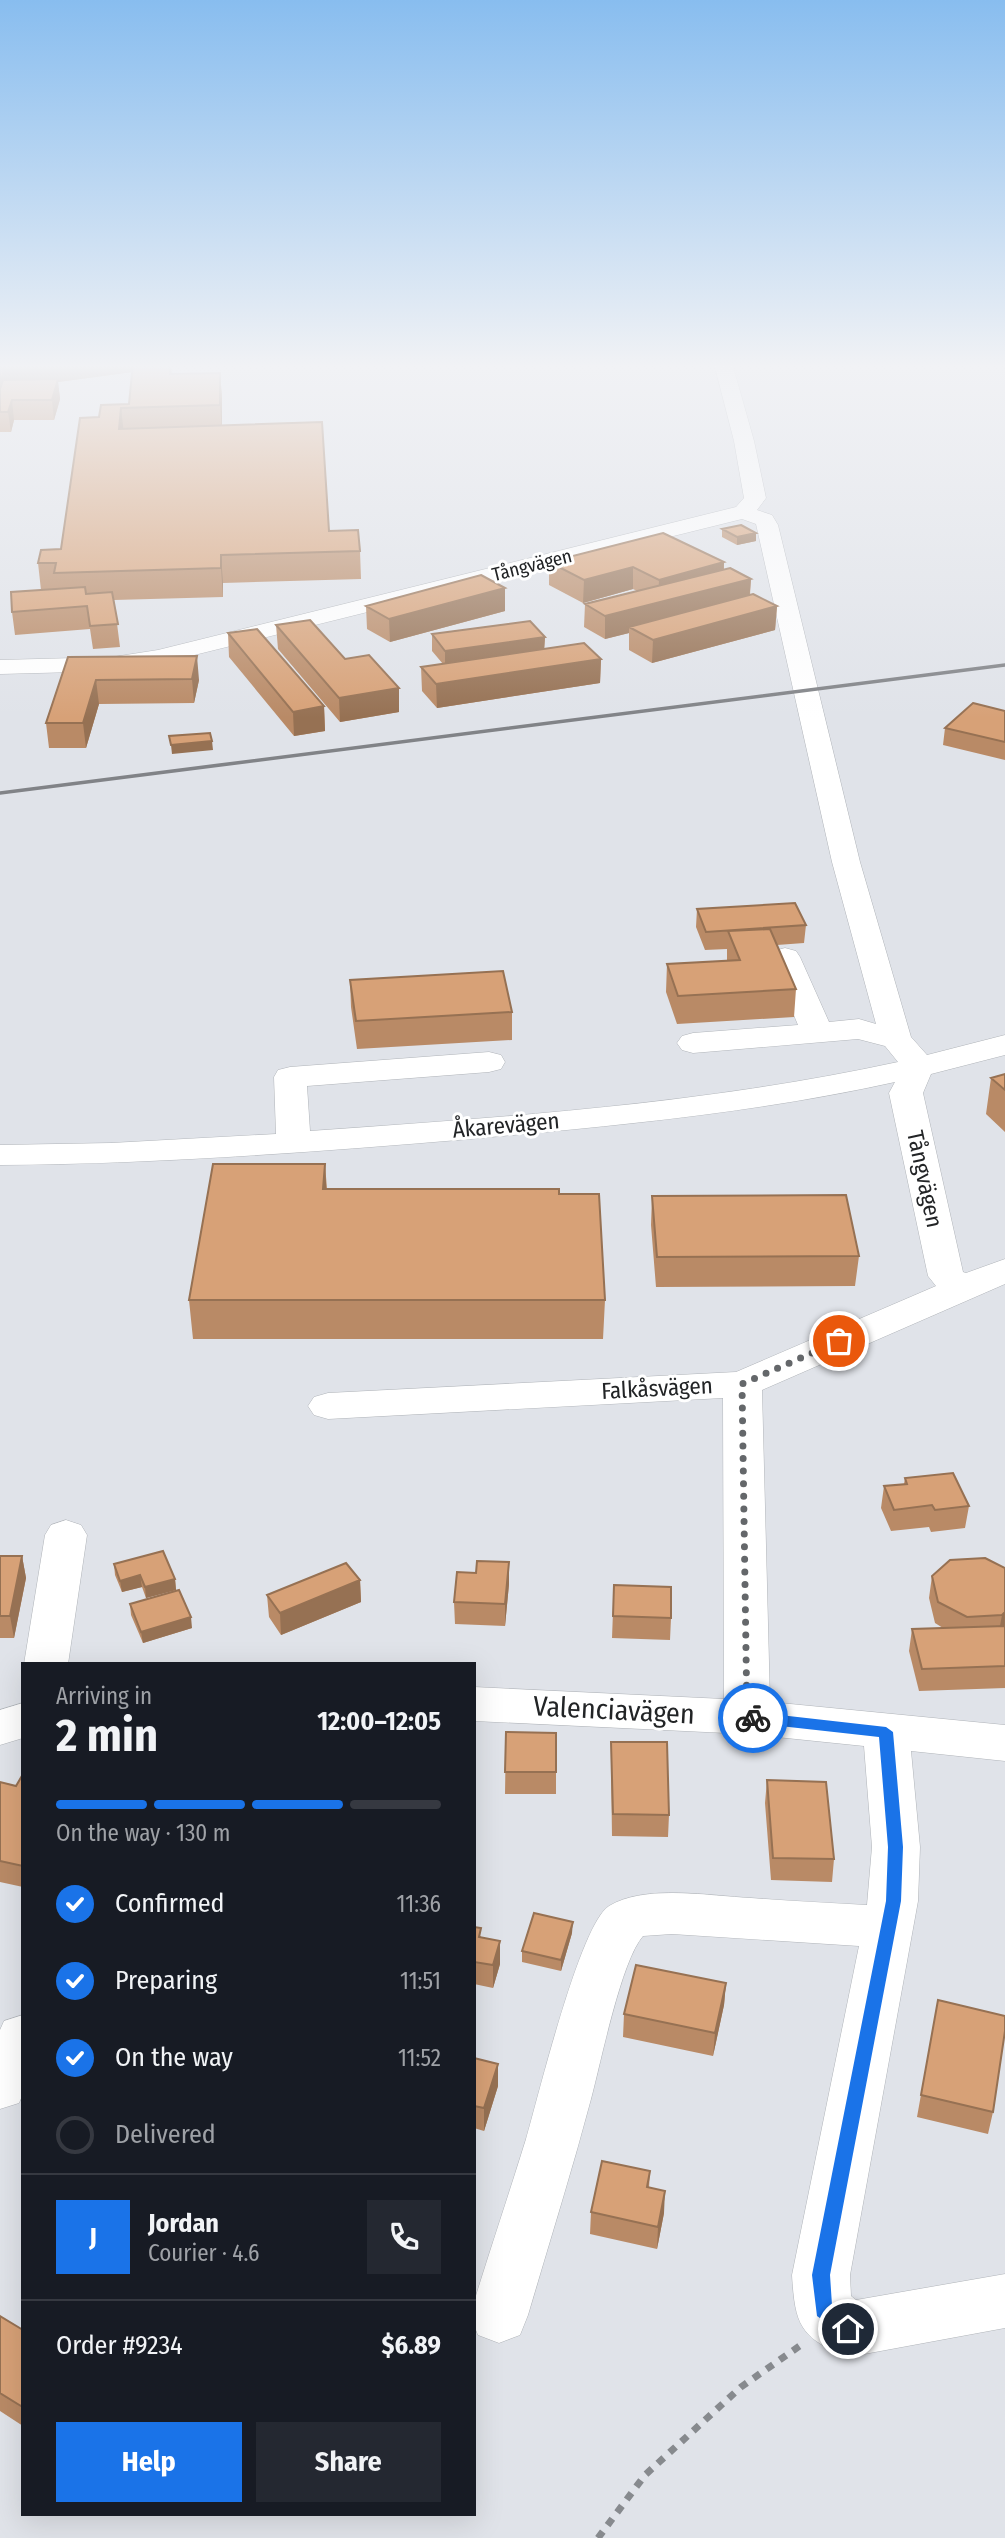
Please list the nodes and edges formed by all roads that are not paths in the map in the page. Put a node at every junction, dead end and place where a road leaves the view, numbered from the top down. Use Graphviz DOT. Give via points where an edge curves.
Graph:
graph roads {
  1 [pos="752,481"];
  2 [pos="744,512"];
  3 [pos="0,667"];
  4 [pos="785,957"];
  5 [pos="817,1031"];
  6 [pos="896,1039"];
  7 [pos="693,1043"];
  8 [pos="1005,1045"];
  9 [pos="489,1062"];
  10 [pos="919,1066"];
  11 [pos="294,1143"];
  12 [pos="0,1155"];
  13 [pos="1005,1270"];
  14 [pos="961,1288"];
  15 [pos="742,1384"];
  16 [pos="328,1406"];
  17 [pos="66,1535"];
  18 [pos="46,1662"];
  19 [pos="476,1704"];
  20 [pos="747,1717"];
  21 [pos="21,1721"];
  22 [pos="0,1728"];
  23 [pos="886,1732"];
  24 [pos="1005,1743"];
  25 [pos="888,1927"];
  26 [pos="21,2041"];
  27 [pos="0,2086"];
  28 [pos="1005,2301"];
  29 [pos="499,2315"];
  1 -- 2 [label="street" via="755,498"];
  2 -- 3 [label="street, Tångvägen" via="158,657 97,665"];
  2 -- 6 [label="street" via="767,524 846,862"];
  4 -- 5 [label="street"];
  5 -- 6 [label="street" via="859,1029"];
  5 -- 7 [label="street"];
  6 -- 10 [label="street"];
  8 -- 10 [label="street, Åkarevägen"];
  9 -- 11 [label="street" via="290,1077"];
  10 -- 11 [label="street, Åkarevägen" via="792,1092 580,1119"];
  10 -- 14 [label="street, Tångvägen" via="906,1093 946,1276"];
  11 -- 12 [label="street, Åkarevägen" via="94,1155"];
  13 -- 14 [label="street, Falkåsvägen"];
  14 -- 15 [label="street, Falkåsvägen"];
  15 -- 16 [label="street, Falkåsvägen"];
  15 -- 20 [label="street"];
  17 -- 18 [label="street"];
  19 -- 20 [label="street, Valenciavägen"];
  20 -- 23 [label="street, Valenciavägen"];
  21 -- 22 [label="street"];
  23 -- 24 [label="street, Valenciavägen"];
  23 -- 25 [label="street" via="896,1847"];
  25 -- 28 [label="street" via="821,2275 823,2310 848,2329"];
  25 -- 29 [label="street" via="672,1914 639,1916 621,1925 597,1981"];
  26 -- 27 [label="street"];
}
